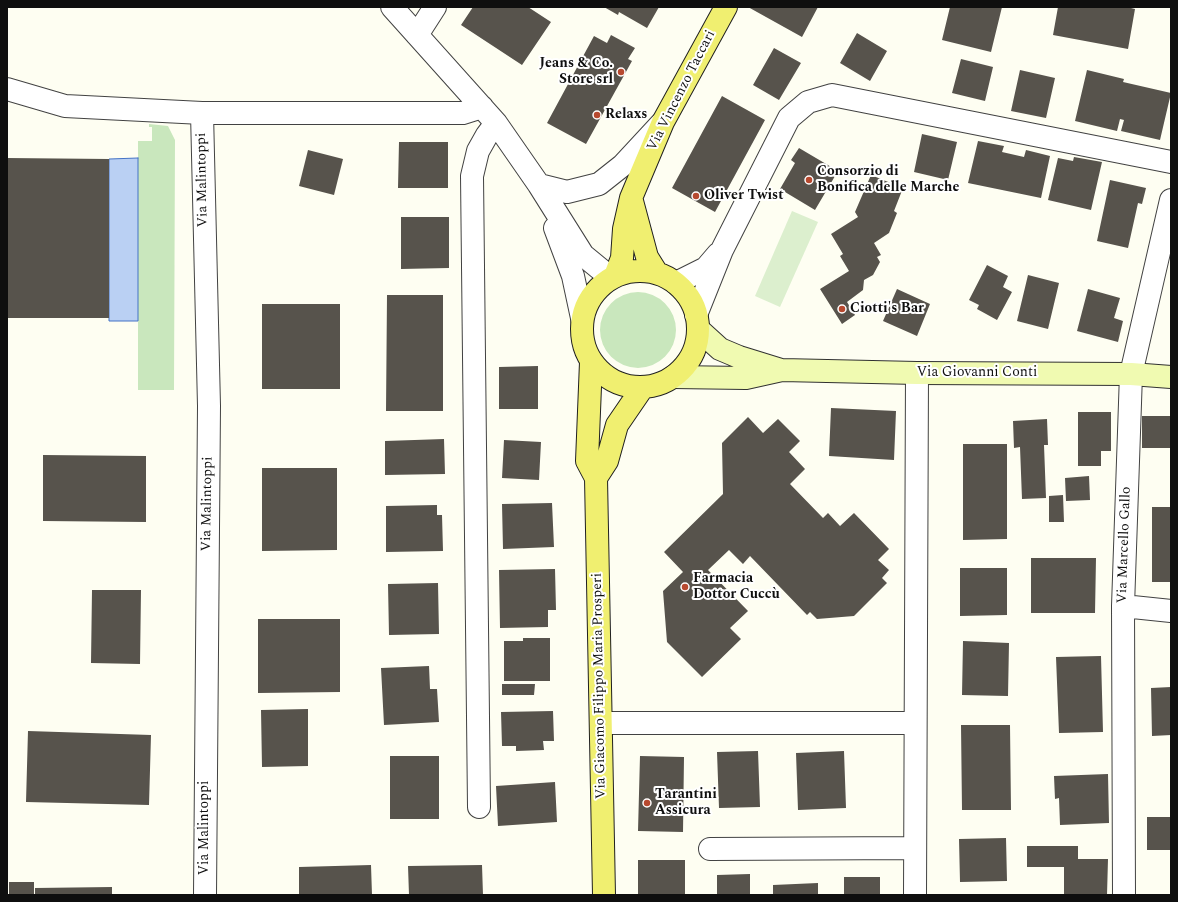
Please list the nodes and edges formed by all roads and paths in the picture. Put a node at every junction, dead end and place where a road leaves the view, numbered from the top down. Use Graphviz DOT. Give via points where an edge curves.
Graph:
graph roads {
  1 [pos="392,7"];
  2 [pos="434,7"];
  3 [pos="726,7"];
  4 [pos="417,35"];
  5 [pos="7,89"];
  6 [pos="202,113"];
  7 [pos="489,115"];
  8 [pos="663,122"];
  9 [pos="1171,162"];
  10 [pos="539,185"];
  11 [pos="631,198"];
  12 [pos="1171,200"];
  13 [pos="722,250"];
  14 [pos="657,273"];
  15 [pos="613,277"];
  16 [pos="676,283"];
  17 [pos="582,318"];
  18 [pos="697,322"];
  19 [pos="591,362"];
  20 [pos="782,370"];
  21 [pos="917,373"];
  22 [pos="1132,374"];
  23 [pos="673,377"];
  24 [pos="1171,377"];
  25 [pos="643,387"];
  26 [pos="596,478"];
  27 [pos="1122,606"];
  28 [pos="1171,611"];
  29 [pos="601,723"];
  30 [pos="914,723"];
  31 [pos="478,807"];
  32 [pos="915,848"];
  33 [pos="710,849"];
  34 [pos="205,895"];
  35 [pos="604,895"];
  36 [pos="915,895"];
  37 [pos="1124,895"];
  1 -- 4 [label="street"];
  2 -- 4 [label="street"];
  3 -- 8 [label="main road, Via Vincenzo Taccari"];
  4 -- 7 [label="street"];
  5 -- 6 [label="street" via="65,106"];
  6 -- 7 [label="street"];
  6 -- 34 [label="street, Via Malintoppi" via="209,406"];
  7 -- 10 [label="street"];
  7 -- 31 [label="street" via="487,135 478,151 472,176"];
  8 -- 10 [label="street" via="624,166 599,184 567,192"];
  8 -- 11 [label="main road, Via Vincenzo Taccari"];
  9 -- 13 [label="street" via="832,95 808,102 789,118"];
  10 -- 15 [label="street" via="583,255"];
  10 -- 17 [label="street" via="573,276"];
  11 -- 14 [label="main road" via="647,257"];
  11 -- 15 [label="main road, Via Vincenzo Taccari" via="624,229 622,258"];
  12 -- 22 [label="street, Via Marcello Gallo"];
  13 -- 16 [label="street" via="706,268"];
  13 -- 18 [label="street"];
  14 -- 15 [label="main road" via="631,271"];
  14 -- 16 [label="main road"];
  15 -- 17 [label="main road" via="595,291"];
  16 -- 18 [label="main road" via="691,301"];
  17 -- 19 [label="main road" via="582,340"];
  18 -- 20 [label="main road, Via Giovanni Conti" via="720,349"];
  18 -- 23 [label="main road" via="696,343 691,356"];
  19 -- 25 [label="main road" via="608,378 631,387"];
  19 -- 26 [label="main road" via="587,461"];
  20 -- 21 [label="main road, Via Giovanni Conti"];
  20 -- 23 [label="main road, Via Giovanni Conti" via="746,378"];
  21 -- 22 [label="main road, Via Giovanni Conti"];
  21 -- 30 [label="street"];
  22 -- 24 [label="main road, Via Giovanni Conti"];
  22 -- 27 [label="street, Via Marcello Gallo"];
  23 -- 25 [label="main road"];
  25 -- 26 [label="main road" via="617,425 607,461"];
  26 -- 29 [label="main road, Via Giacomo Filippo Maria Prosperi"];
  27 -- 28 [label="street"];
  27 -- 37 [label="street, Via Marcello Gallo"];
  29 -- 30 [label="street"];
  29 -- 35 [label="main road, Via Giacomo Filippo Maria Prosperi"];
  30 -- 32 [label="street"];
  32 -- 33 [label="street"];
  32 -- 36 [label="street"];
}
